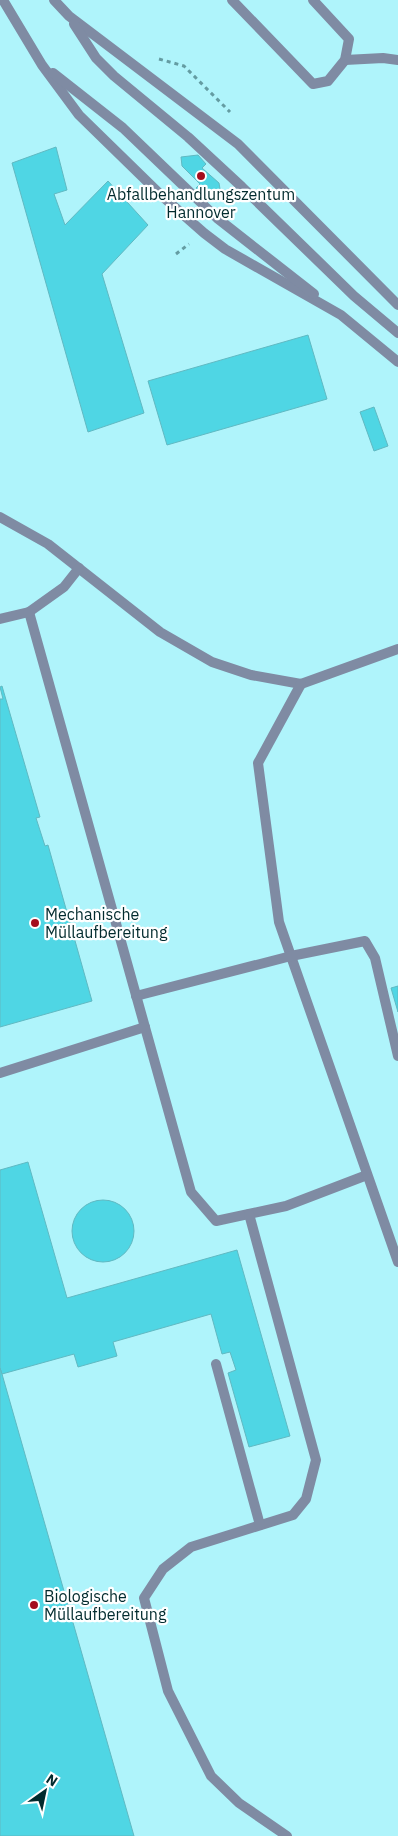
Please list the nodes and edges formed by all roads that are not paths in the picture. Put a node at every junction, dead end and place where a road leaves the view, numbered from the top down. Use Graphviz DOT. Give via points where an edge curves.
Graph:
graph roads {
  1 [pos="3,0"];
  2 [pos="54,0"];
  3 [pos="232,0"];
  4 [pos="313,0"];
  5 [pos="69,16"];
  6 [pos="345,60"];
  7 [pos="398,60"];
  8 [pos="42,65"];
  9 [pos="398,305"];
  10 [pos="341,315"];
  11 [pos="398,333"];
  12 [pos="398,362"];
  13 [pos="0,517"];
  14 [pos="79,568"];
  15 [pos="29,612"];
  16 [pos="0,619"];
  17 [pos="398,649"];
  18 [pos="301,684"];
  19 [pos="290,956"];
  20 [pos="136,996"];
  21 [pos="145,1027"];
  22 [pos="398,1056"];
  23 [pos="0,1073"];
  24 [pos="367,1175"];
  25 [pos="248,1214"];
  26 [pos="398,1262"];
  27 [pos="216,1364"];
  28 [pos="260,1525"];
  29 [pos="287,1836"];
  1 -- 8 [label="lane"];
  2 -- 5 [label="lane"];
  3 -- 6 [label="lane" via="312,84 328,81"];
  4 -- 6 [label="lane" via="349,39"];
  5 -- 9 [label="lane" via="238,144"];
  5 -- 11 [label="lane" via="96,58 114,76 188,137 354,296"];
  6 -- 7 [label="lane"];
  8 -- 10 [label="lane" via="123,128 216,218"];
  8 -- 10 [label="lane" via="79,115 204,233 225,249"];
  10 -- 12 [label="lane"];
  13 -- 14 [label="lane" via="48,544"];
  14 -- 15 [label="lane" via="64,587"];
  14 -- 18 [label="lane" via="160,632 212,662 250,674"];
  15 -- 16 [label="lane"];
  15 -- 20 [label="lane"];
  17 -- 18 [label="lane"];
  18 -- 19 [label="lane" via="258,763 279,922"];
  19 -- 20 [label="lane"];
  19 -- 22 [label="lane" via="364,940 376,958"];
  19 -- 24 [label="lane"];
  20 -- 21 [label="lane"];
  21 -- 23 [label="lane"];
  21 -- 25 [label="lane" via="191,1192 216,1222"];
  24 -- 25 [label="lane" via="286,1206"];
  24 -- 26 [label="lane"];
  25 -- 28 [label="lane" via="316,1460 306,1499 293,1515"];
  27 -- 28 [label="lane"];
  28 -- 29 [label="lane" via="191,1547 162,1569 144,1598 168,1691 211,1776 239,1803"];
}
